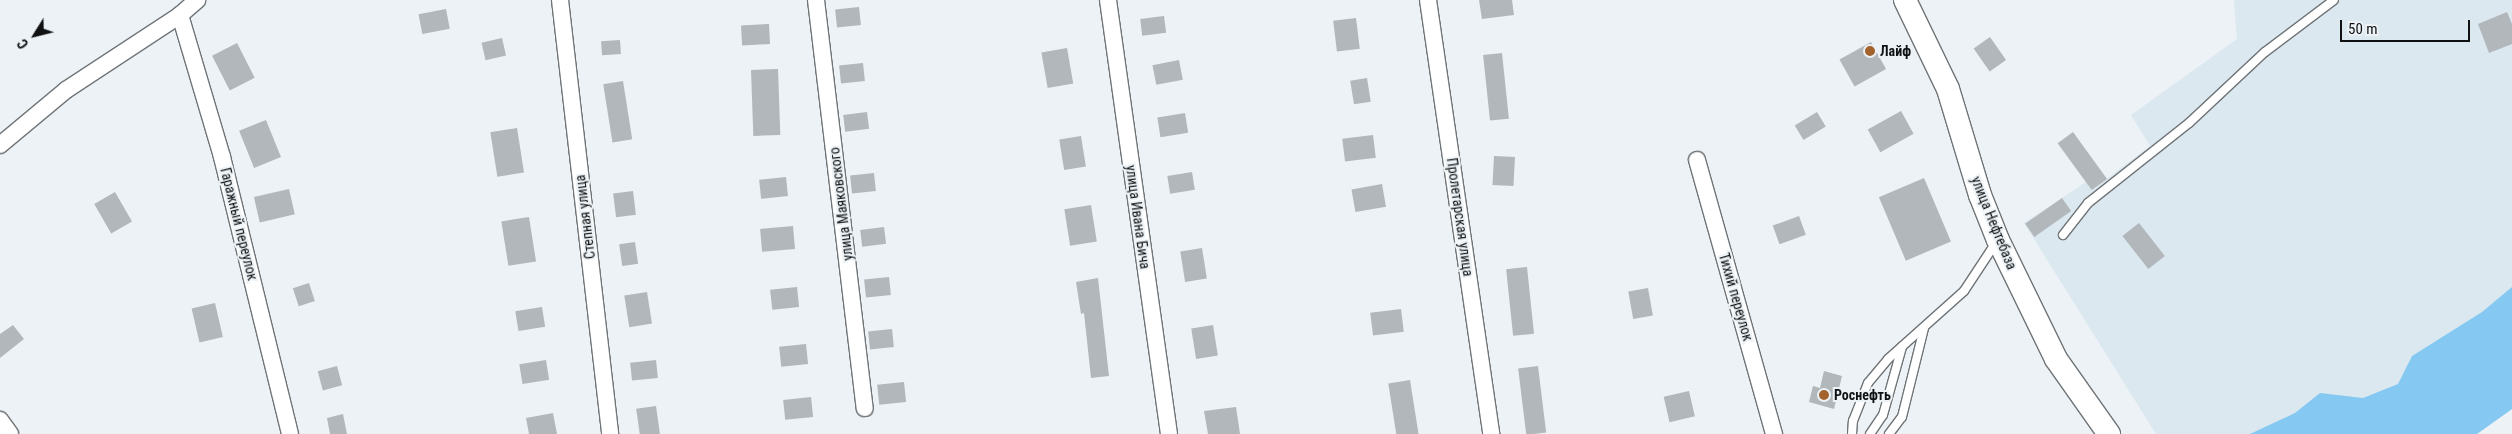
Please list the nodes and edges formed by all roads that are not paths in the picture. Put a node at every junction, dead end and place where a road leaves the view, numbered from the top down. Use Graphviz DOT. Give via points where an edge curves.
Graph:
graph roads {
  1 [pos="197,0"];
  2 [pos="560,0"];
  3 [pos="816,0"];
  4 [pos="1108,0"];
  5 [pos="1428,0"];
  6 [pos="1905,0"];
  7 [pos="2334,0"];
  8 [pos="180,15"];
  9 [pos="0,144"];
  10 [pos="1697,160"];
  11 [pos="2062,235"];
  12 [pos="1998,240"];
  13 [pos="1924,328"];
  14 [pos="1902,347"];
  15 [pos="865,408"];
  16 [pos="0,420"];
  17 [pos="10,434"];
  18 [pos="290,434"];
  19 [pos="610,434"];
  20 [pos="1169,434"];
  21 [pos="1491,434"];
  22 [pos="1774,434"];
  23 [pos="1852,434"];
  24 [pos="1870,434"];
  25 [pos="1889,434"];
  26 [pos="2109,434"];
  1 -- 8 [label="street"];
  2 -- 19 [label="street, Степная улица"];
  3 -- 15 [label="street, улица Маяковского"];
  4 -- 20 [label="street, улица Ивана Бича"];
  5 -- 21 [label="street, Пролетарская улица"];
  6 -- 12 [label="main road, улица Нефтебаза" via="1948,89 1980,195"];
  7 -- 11 [label="lane" via="2265,52 2189,123 2088,203"];
  8 -- 9 [label="street" via="66,90"];
  8 -- 18 [label="street, Гаражный переулок" via="222,157"];
  10 -- 22 [label="street, Тихий переулок"];
  12 -- 13 [label="lane" via="1964,291"];
  12 -- 26 [label="main road, улица Нефтебаза" via="2056,359"];
  13 -- 14 [label="lane"];
  13 -- 25 [label="lane" via="1902,417"];
  14 -- 23 [label="lane" via="1868,383 1853,421"];
  14 -- 24 [label="lane" via="1883,414"];
  16 -- 17 [label="street"];
}
